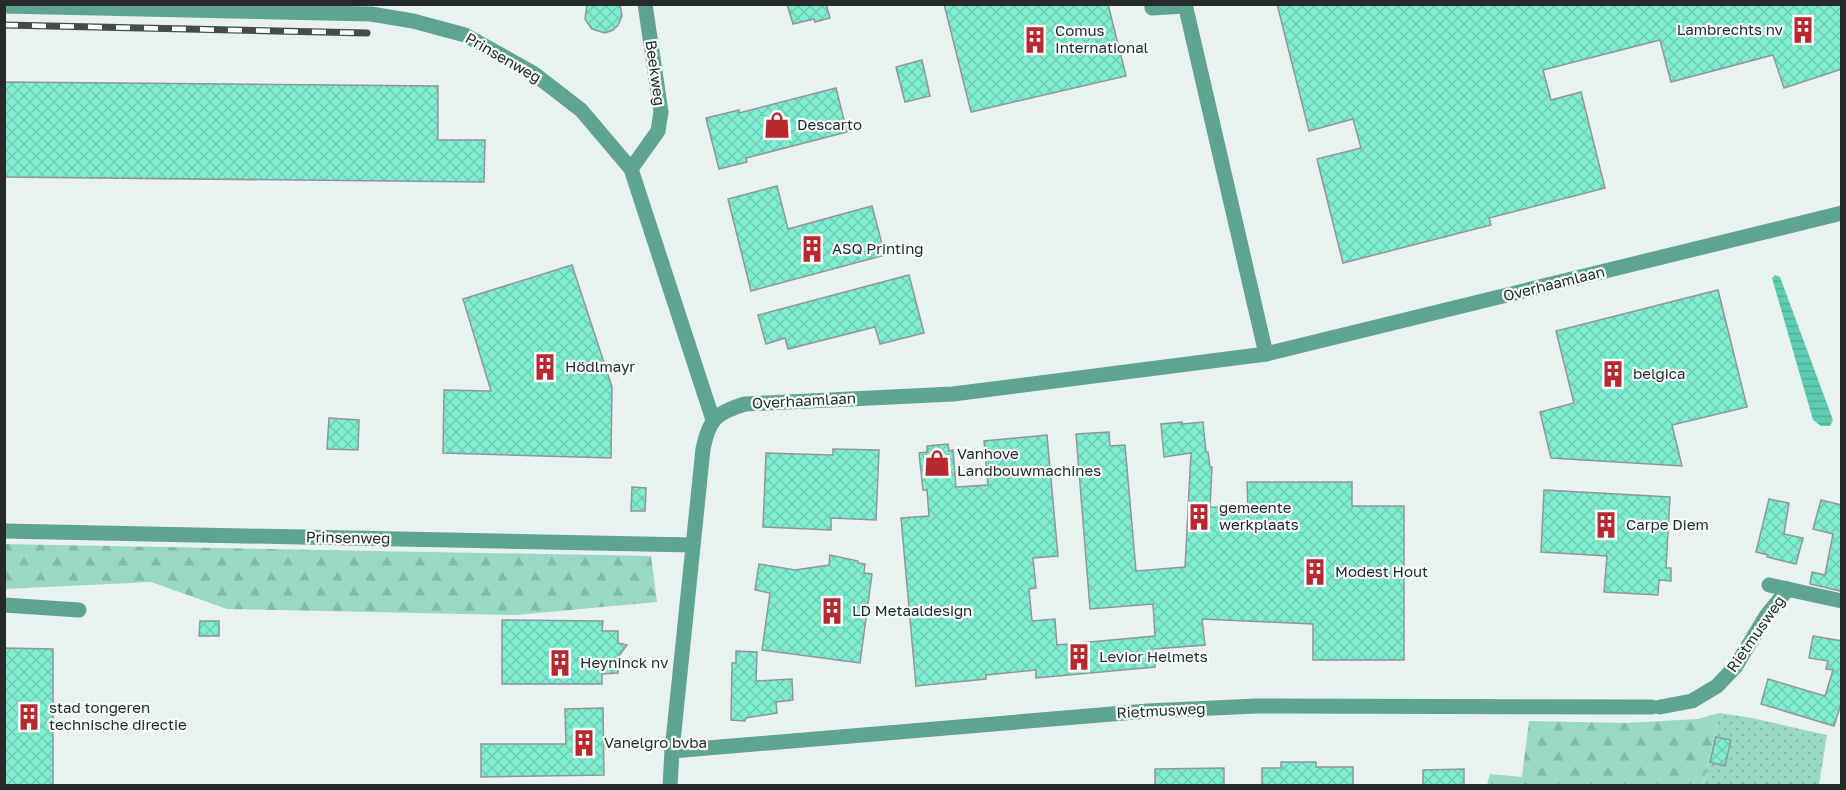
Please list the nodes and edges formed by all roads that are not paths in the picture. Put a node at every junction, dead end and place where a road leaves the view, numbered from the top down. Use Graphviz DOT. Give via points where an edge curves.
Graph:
graph roads {
  1 [pos="645,4"];
  2 [pos="1152,4"];
  3 [pos="1185,5"];
  4 [pos="4,6"];
  5 [pos="630,169"];
  6 [pos="1842,213"];
  7 [pos="1266,354"];
  8 [pos="713,420"];
  9 [pos="4,531"];
  10 [pos="692,545"];
  11 [pos="1769,585"];
  12 [pos="1788,589"];
  13 [pos="1842,601"];
  14 [pos="4,605"];
  15 [pos="79,610"];
  16 [pos="672,751"];
  17 [pos="670,786"];
  1 -- 5 [label="street, Beekweg" via="661,112 658,131"];
  2 -- 3 [label="street" via="1152,8"];
  3 -- 7 [label="street"];
  4 -- 5 [label="street, Prinsenweg" via="371,14 413,21 465,35 534,73 581,111"];
  5 -- 8 [label="street, Prinsenweg"];
  6 -- 7 [label="street, Overhaamlaan"];
  7 -- 8 [label="street, Overhaamlaan" via="953,394 745,404 724,410"];
  8 -- 10 [label="street" via="703,450"];
  9 -- 10 [label="street, Prinsenweg"];
  10 -- 16 [label="street"];
  11 -- 12 [label="street, Rietmusweg"];
  12 -- 13 [label="street, Rietmusweg"];
  12 -- 16 [label="street, Rietmusweg" via="1766,616 1736,666 1717,686 1692,701 1656,707 1232,707"];
  14 -- 15 [label="street"];
  16 -- 17 [label="street"];
}
